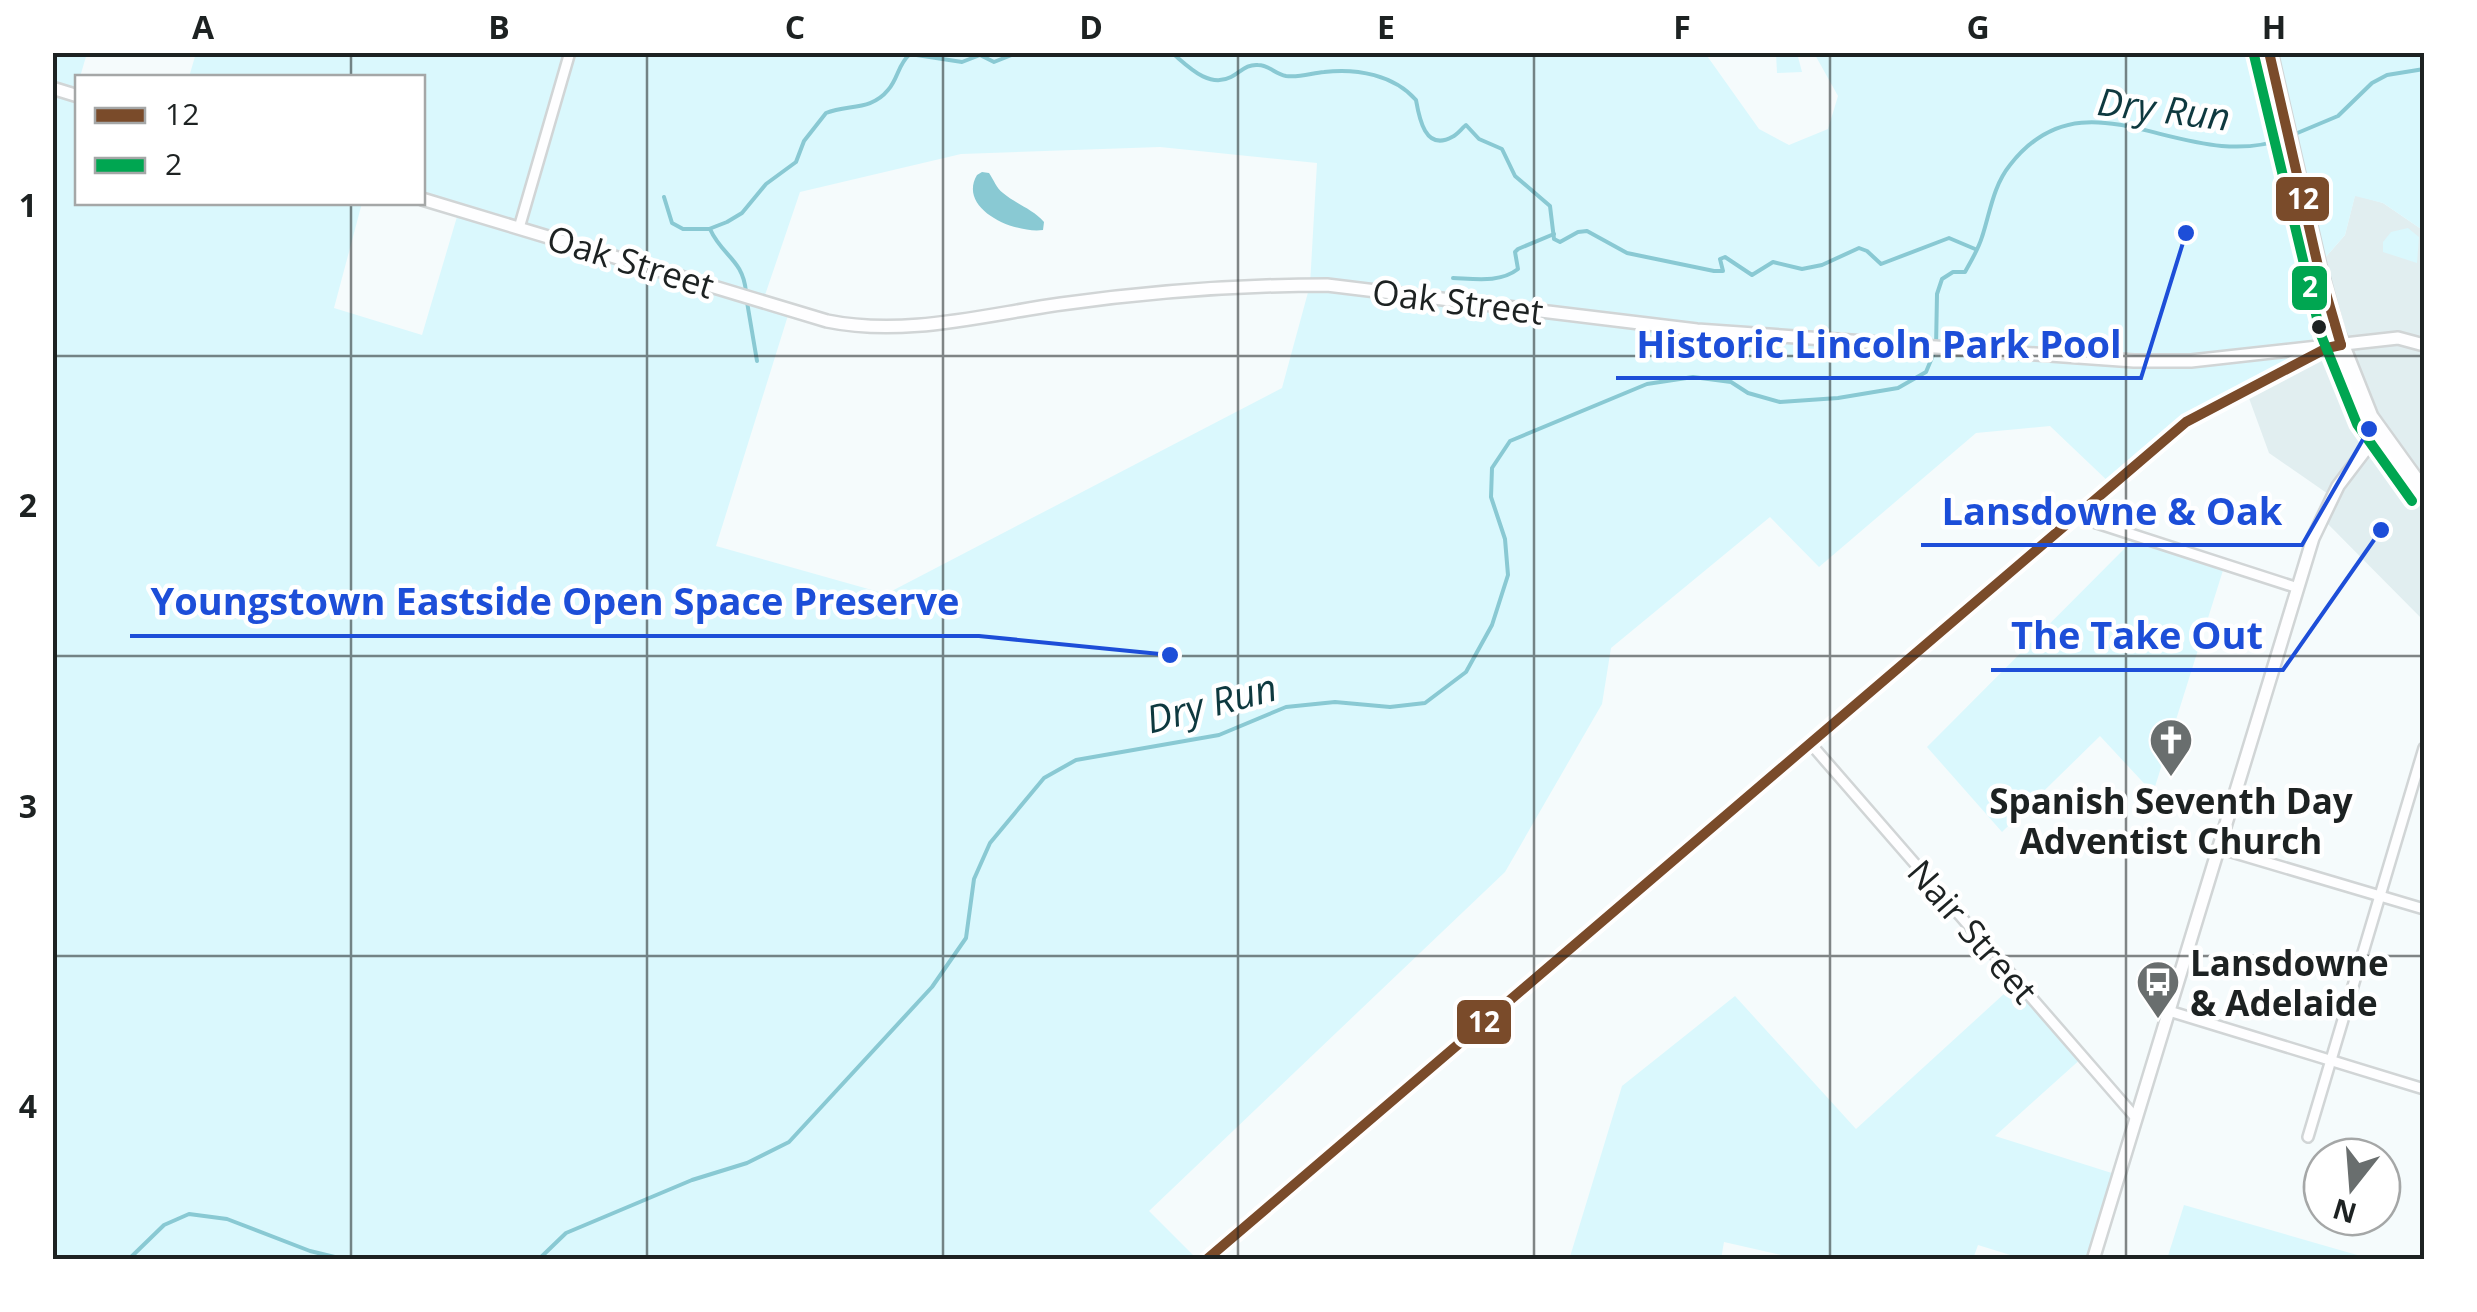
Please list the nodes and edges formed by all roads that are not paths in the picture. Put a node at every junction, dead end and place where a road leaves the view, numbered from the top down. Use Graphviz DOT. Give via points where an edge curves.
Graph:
graph roads {
  1 [pos="570,52"];
  2 [pos="2269,52"];
  3 [pos="425,200"];
  4 [pos="519,228"];
  5 [pos="2424,345"];
  6 [pos="2334,346"];
  7 [pos="2379,432"];
  8 [pos="2424,492"];
  9 [pos="2075,516"];
  10 [pos="2298,588"];
  11 [pos="1810,743"];
  12 [pos="2424,748"];
  13 [pos="2218,848"];
  14 [pos="2380,896"];
  15 [pos="2424,910"];
  16 [pos="2168,1011"];
  17 [pos="2330,1060"];
  18 [pos="2424,1089"];
  19 [pos="2136,1118"];
  20 [pos="2308,1136"];
  21 [pos="1206,1260"];
  22 [pos="2092,1260"];
  1 -- 4 [label="street"];
  2 -- 6 [label="highway"];
  3 -- 4 [label="street, Oak Street"];
  4 -- 6 [label="street, Oak Street" via="790,309 884,328 1107,299 1326,285 1697,330 2062,357 2192,360"];
  5 -- 6 [label="street, Oak Street" via="2398,338"];
  6 -- 7 [label="highway"];
  6 -- 9 [label="street" via="2186,422"];
  7 -- 8 [label="highway"];
  7 -- 10 [label="street" via="2332,496"];
  9 -- 10 [label="street"];
  9 -- 11 [label="street"];
  10 -- 13 [label="street"];
  11 -- 19 [label="street, Nair Street"];
  11 -- 21 [label="street"];
  12 -- 14 [label="street"];
  13 -- 14 [label="street"];
  13 -- 16 [label="street"];
  14 -- 15 [label="street"];
  14 -- 17 [label="street"];
  16 -- 17 [label="street"];
  16 -- 19 [label="street"];
  17 -- 18 [label="street"];
  17 -- 20 [label="street"];
  19 -- 22 [label="street"];
}
